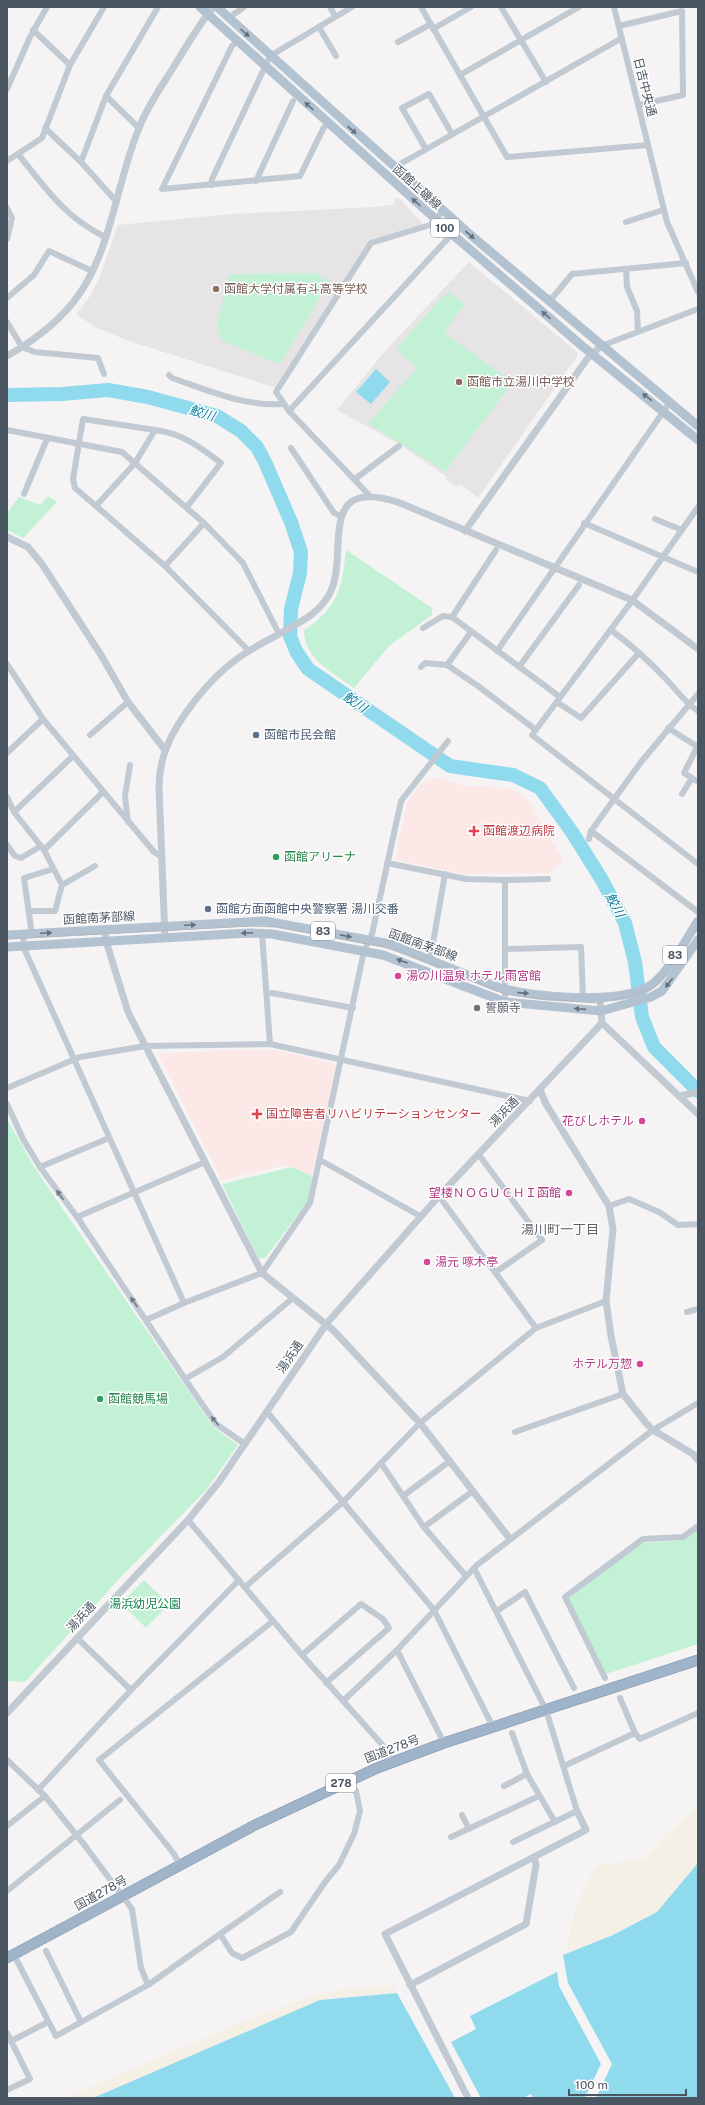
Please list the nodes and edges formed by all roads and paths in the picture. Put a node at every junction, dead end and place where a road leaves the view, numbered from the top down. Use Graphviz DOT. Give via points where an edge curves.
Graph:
graph roads {
  1 [pos="47,7"];
  2 [pos="104,7"];
  3 [pos="158,7"];
  4 [pos="200,7"];
  5 [pos="217,7"];
  6 [pos="244,7"];
  7 [pos="330,7"];
  8 [pos="352,7"];
  9 [pos="421,7"];
  10 [pos="471,7"];
  11 [pos="501,7"];
  12 [pos="579,7"];
  13 [pos="614,7"];
  14 [pos="210,10"];
  15 [pos="234,14"];
  16 [pos="335,16"];
  17 [pos="319,26"];
  18 [pos="432,26"];
  19 [pos="619,26"];
  20 [pos="33,30"];
  21 [pos="622,38"];
  22 [pos="521,40"];
  23 [pos="237,41"];
  24 [pos="398,42"];
  25 [pos="270,56"];
  26 [pos="336,56"];
  27 [pos="70,65"];
  28 [pos="266,67"];
  29 [pos="460,75"];
  30 [pos="546,82"];
  31 [pos="7,89"];
  32 [pos="106,96"];
  33 [pos="293,100"];
  34 [pos="639,105"];
  35 [pos="484,117"];
  36 [pos="328,123"];
  37 [pos="45,128"];
  38 [pos="139,128"];
  39 [pos="452,134"];
  40 [pos="648,145"];
  41 [pos="426,149"];
  42 [pos="18,154"];
  43 [pos="7,161"];
  44 [pos="81,162"];
  45 [pos="395,167"];
  46 [pos="256,181"];
  47 [pos="211,185"];
  48 [pos="115,200"];
  49 [pos="7,208"];
  50 [pos="663,210"];
  51 [pos="443,211"];
  52 [pos="435,219"];
  53 [pos="626,222"];
  54 [pos="452,234"];
  55 [pos="105,237"];
  56 [pos="7,239"];
  57 [pos="686,263"];
  58 [pos="626,269"];
  59 [pos="92,271"];
  60 [pos="698,292"];
  61 [pos="7,298"];
  62 [pos="549,302"];
  63 [pos="698,309"];
  64 [pos="7,322"];
  65 [pos="638,331"];
  66 [pos="601,346"];
  67 [pos="22,348"];
  68 [pos="592,354"];
  69 [pos="7,356"];
  70 [pos="104,374"];
  71 [pos="169,375"];
  72 [pos="670,402"];
  73 [pos="283,404"];
  74 [pos="663,410"];
  75 [pos="288,411"];
  76 [pos="698,426"];
  77 [pos="7,430"];
  78 [pos="155,430"];
  79 [pos="47,440"];
  80 [pos="698,440"];
  81 [pos="79,445"];
  82 [pos="399,446"];
  83 [pos="291,448"];
  84 [pos="135,463"];
  85 [pos="355,479"];
  86 [pos="24,494"];
  87 [pos="369,496"];
  88 [pos="96,506"];
  89 [pos="698,507"];
  90 [pos="187,508"];
  91 [pos="341,516"];
  92 [pos="655,520"];
  93 [pos="204,523"];
  94 [pos="584,524"];
  95 [pos="682,530"];
  96 [pos="465,531"];
  97 [pos="7,536"];
  98 [pos="496,550"];
  99 [pos="663,557"];
  100 [pos="165,566"];
  101 [pos="553,568"];
  102 [pos="698,572"];
  103 [pos="579,585"];
  104 [pos="632,600"];
  105 [pos="452,617"];
  106 [pos="423,628"];
  107 [pos="611,630"];
  108 [pos="471,632"];
  109 [pos="280,633"];
  110 [pos="698,649"];
  111 [pos="249,651"];
  112 [pos="496,651"];
  113 [pos="639,653"];
  114 [pos="7,664"];
  115 [pos="447,665"];
  116 [pos="421,667"];
  117 [pos="519,667"];
  118 [pos="698,694"];
  119 [pos="559,700"];
  120 [pos="128,702"];
  121 [pos="688,705"];
  122 [pos="698,711"];
  123 [pos="43,719"];
  124 [pos="668,728"];
  125 [pos="536,730"];
  126 [pos="90,735"];
  127 [pos="448,741"];
  128 [pos="698,747"];
  129 [pos="165,750"];
  130 [pos="7,753"];
  131 [pos="73,756"];
  132 [pos="130,765"];
  133 [pos="692,778"];
  134 [pos="698,782"];
  135 [pos="103,792"];
  136 [pos="682,794"];
  137 [pos="7,798"];
  138 [pos="614,798"];
  139 [pos="14,812"];
  140 [pos="129,823"];
  141 [pos="591,831"];
  142 [pos="589,838"];
  143 [pos="7,845"];
  144 [pos="43,848"];
  145 [pos="162,857"];
  146 [pos="387,863"];
  147 [pos="698,864"];
  148 [pos="94,866"];
  149 [pos="53,869"];
  150 [pos="445,874"];
  151 [pos="548,879"];
  152 [pos="505,880"];
  153 [pos="62,884"];
  154 [pos="30,911"];
  155 [pos="698,912"];
  156 [pos="698,921"];
  157 [pos="165,926"];
  158 [pos="32,928"];
  159 [pos="105,930"];
  160 [pos="262,933"];
  161 [pos="24,934"];
  162 [pos="7,935"];
  163 [pos="165,938"];
  164 [pos="370,940"];
  165 [pos="698,940"];
  166 [pos="106,941"];
  167 [pos="23,946"];
  168 [pos="7,947"];
  169 [pos="505,949"];
  170 [pos="364,951"];
  171 [pos="430,960"];
  172 [pos="505,990"];
  173 [pos="272,993"];
  174 [pos="583,997"];
  175 [pos="600,999"];
  176 [pos="505,1002"];
  177 [pos="353,1008"];
  178 [pos="601,1011"];
  179 [pos="602,1023"];
  180 [pos="270,1044"];
  181 [pos="145,1046"];
  182 [pos="74,1059"];
  183 [pos="342,1060"];
  184 [pos="7,1088"];
  185 [pos="540,1090"];
  186 [pos="698,1092"];
  187 [pos="679,1096"];
  188 [pos="530,1101"];
  189 [pos="7,1104"];
  190 [pos="9,1113"];
  191 [pos="698,1114"];
  192 [pos="109,1138"];
  193 [pos="479,1154"];
  194 [pos="320,1160"];
  195 [pos="205,1162"];
  196 [pos="40,1167"];
  197 [pos="134,1193"];
  198 [pos="439,1196"];
  199 [pos="609,1206"];
  200 [pos="420,1216"];
  201 [pos="77,1217"];
  202 [pos="698,1224"];
  203 [pos="496,1272"];
  204 [pos="262,1273"];
  205 [pos="293,1298"];
  206 [pos="606,1301"];
  207 [pos="184,1303"];
  208 [pos="698,1309"];
  209 [pos="688,1312"];
  210 [pos="146,1320"];
  211 [pos="327,1323"];
  212 [pos="536,1328"];
  213 [pos="184,1379"];
  214 [pos="623,1394"];
  215 [pos="698,1403"];
  216 [pos="267,1412"];
  217 [pos="420,1423"];
  218 [pos="653,1430"];
  219 [pos="515,1432"];
  220 [pos="245,1444"];
  221 [pos="698,1460"];
  222 [pos="450,1461"];
  223 [pos="381,1463"];
  224 [pos="473,1490"];
  225 [pos="403,1496"];
  226 [pos="344,1501"];
  227 [pos="188,1520"];
  228 [pos="698,1526"];
  229 [pos="424,1527"];
  230 [pos="510,1539"];
  231 [pos="474,1568"];
  232 [pos="466,1576"];
  233 [pos="239,1580"];
  234 [pos="245,1587"];
  235 [pos="434,1610"];
  236 [pos="497,1611"];
  237 [pos="273,1621"];
  238 [pos="77,1638"];
  239 [pos="398,1650"];
  240 [pos="302,1655"];
  241 [pos="698,1660"];
  242 [pos="605,1678"];
  243 [pos="326,1683"];
  244 [pos="574,1688"];
  245 [pos="131,1690"];
  246 [pos="620,1698"];
  247 [pos="343,1701"];
  248 [pos="546,1710"];
  249 [pos="7,1713"];
  250 [pos="698,1713"];
  251 [pos="493,1727"];
  252 [pos="512,1733"];
  253 [pos="634,1733"];
  254 [pos="444,1743"];
  255 [pos="7,1760"];
  256 [pos="391,1762"];
  257 [pos="564,1766"];
  258 [pos="527,1774"];
  259 [pos="504,1786"];
  260 [pos="38,1790"];
  261 [pos="356,1791"];
  262 [pos="45,1796"];
  263 [pos="539,1796"];
  264 [pos="120,1800"];
  265 [pos="577,1811"];
  266 [pos="462,1815"];
  267 [pos="555,1822"];
  268 [pos="7,1826"];
  269 [pos="469,1829"];
  270 [pos="76,1835"];
  271 [pos="451,1837"];
  272 [pos="513,1842"];
  273 [pos="534,1857"];
  274 [pos="180,1865"];
  275 [pos="7,1891"];
  276 [pos="280,1892"];
  277 [pos="122,1896"];
  278 [pos="220,1934"];
  279 [pos="46,1951"];
  280 [pos="10,1957"];
  281 [pos="148,1985"];
  282 [pos="410,1985"];
  283 [pos="48,2022"];
  284 [pos="81,2022"];
  285 [pos="7,2033"];
  286 [pos="10,2043"];
  287 [pos="7,2090"];
  288 [pos="468,2098"];
  1 -- 20 [label="street"];
  2 -- 27 [label="street"];
  3 -- 32 [label="street"];
  4 -- 14 [label="main road, 函館上磯線 / 100"];
  5 -- 25 [label="main road, 函館上磯線 / 100, one-way"];
  6 -- 15 [label="street"];
  7 -- 16 [label="street"];
  8 -- 16 [label="street"];
  9 -- 18 [label="street"];
  10 -- 18 [label="street"];
  11 -- 22 [label="street"];
  12 -- 22 [label="street"];
  13 -- 19 [label="street, 日吉中央通"];
  14 -- 23 [label="main road, 函館上磯線 / 100"];
  14 -- 38 [label="street" via="160,89"];
  16 -- 17 [label="street"];
  17 -- 25 [label="street"];
  17 -- 26 [label="street"];
  18 -- 24 [label="street"];
  18 -- 29 [label="street"];
  19 -- 21 [label="street, 日吉中央通"];
  19 -- 34 [label="street" via="682,11 683,95"];
  20 -- 27 [label="street"];
  20 -- 31 [label="street"];
  21 -- 30 [label="street"];
  21 -- 34 [label="street, 日吉中央通"];
  22 -- 29 [label="street"];
  22 -- 30 [label="street"];
  23 -- 28 [label="main road, 函館上磯線 / 100"];
  23 -- 47 [label="street" via="232,46 162,189"];
  25 -- 28 [label="street"];
  25 -- 45 [label="main road, 函館上磯線 / 100, one-way"];
  27 -- 37 [label="street"];
  36 -- 28 [label="main road, 函館上磯線 / 100, one-way"];
  28 -- 47 [label="street"];
  29 -- 35 [label="street"];
  30 -- 35 [label="street"];
  32 -- 38 [label="street"];
  32 -- 44 [label="street"];
  33 -- 46 [label="street"];
  34 -- 40 [label="street, 日吉中央通"];
  35 -- 39 [label="street"];
  35 -- 40 [label="street" via="507,157"];
  36 -- 46 [label="street" via="300,176"];
  52 -- 36 [label="main road, 函館上磯線 / 100, one-way"];
  37 -- 42 [label="street" via="42,138"];
  37 -- 44 [label="street"];
  38 -- 48 [label="street"];
  39 -- 41 [label="street"];
  39 -- 41 [label="street" via="429,94 402,108"];
  40 -- 50 [label="street, 日吉中央通"];
  41 -- 45 [label="street"];
  42 -- 43 [label="street"];
  42 -- 55 [label="street" via="66,212 84,226"];
  44 -- 48 [label="street"];
  45 -- 51 [label="main road, 函館上磯線 / 100"];
  46 -- 47 [label="street"];
  48 -- 55 [label="street"];
  49 -- 56 [label="street" via="12,218"];
  50 -- 53 [label="street"];
  50 -- 57 [label="street, 日吉中央通"];
  51 -- 52 [label="street"];
  51 -- 62 [label="main road, 函館上磯線 / 100, one-way"];
  52 -- 54 [label="main road, 函館上磯線 / 100"];
  52 -- 73 [label="street" via="430,225 372,243 276,392"];
  68 -- 54 [label="main road, 函館上磯線 / 100, one-way"];
  54 -- 75 [label="street"];
  55 -- 59 [label="street"];
  57 -- 58 [label="street"];
  57 -- 60 [label="street, 日吉中央通"];
  58 -- 62 [label="street" via="572,274"];
  58 -- 65 [label="street" via="627,287 636,311"];
  59 -- 61 [label="street" via="49,251 34,275"];
  59 -- 67 [label="street" via="69,307 45,331"];
  62 -- 66 [label="main road, 函館上磯線 / 100"];
  63 -- 65 [label="street"];
  64 -- 67 [label="street"];
  65 -- 66 [label="street"];
  66 -- 68 [label="street"];
  66 -- 72 [label="main road, 函館上磯線 / 100"];
  67 -- 69 [label="street"];
  67 -- 70 [label="street" via="34,352 98,358"];
  74 -- 68 [label="main road, 函館上磯線 / 100, one-way"];
  68 -- 96 [label="street"];
  71 -- 73 [label="street" via="240,400 261,404"];
  72 -- 74 [label="street"];
  72 -- 76 [label="main road, 函館上磯線 / 100"];
  73 -- 75 [label="street"];
  74 -- 80 [label="main road, 函館上磯線 / 100"];
  74 -- 94 [label="street"];
  75 -- 85 [label="street"];
  77 -- 79 [label="street"];
  78 -- 81 [label="street" via="83,419"];
  78 -- 84 [label="street"];
  78 -- 90 [label="street" via="178,435 194,443 221,463"];
  79 -- 81 [label="street"];
  79 -- 86 [label="street"];
  81 -- 84 [label="street" via="122,452"];
  81 -- 88 [label="street" via="73,479 75,488"];
  82 -- 85 [label="street"];
  83 -- 91 [label="street" via="334,513"];
  84 -- 88 [label="street"];
  84 -- 90 [label="street"];
  85 -- 87 [label="street"];
  87 -- 91 [label="street" via="352,503"];
  87 -- 96 [label="street" via="381,496"];
  88 -- 100 [label="street"];
  89 -- 95 [label="street"];
  90 -- 93 [label="street"];
  91 -- 109 [label="street" via="332,587 320,607 301,622"];
  92 -- 95 [label="street"];
  93 -- 100 [label="street"];
  93 -- 109 [label="street" via="243,563"];
  94 -- 99 [label="street"];
  94 -- 101 [label="street"];
  95 -- 99 [label="street"];
  96 -- 101 [label="street"];
  97 -- 120 [label="street" via="28,547 42,564"];
  98 -- 105 [label="street"];
  99 -- 102 [label="street"];
  99 -- 104 [label="street"];
  100 -- 111 [label="street"];
  101 -- 104 [label="street"];
  101 -- 112 [label="street"];
  103 -- 117 [label="street"];
  104 -- 107 [label="street"];
  104 -- 110 [label="street"];
  105 -- 106 [label="street" via="443,616"];
  105 -- 108 [label="street"];
  107 -- 113 [label="street"];
  107 -- 119 [label="street"];
  108 -- 112 [label="street"];
  108 -- 115 [label="street"];
  109 -- 111 [label="street"];
  111 -- 129 [label="street" via="228,666 210,684 180,724"];
  112 -- 117 [label="street"];
  113 -- 119 [label="street" via="581,718"];
  113 -- 121 [label="street"];
  114 -- 123 [label="street"];
  115 -- 116 [label="street" via="425,663"];
  115 -- 125 [label="street"];
  117 -- 119 [label="street"];
  118 -- 121 [label="street"];
  119 -- 125 [label="street"];
  120 -- 126 [label="street"];
  120 -- 129 [label="street"];
  121 -- 122 [label="street"];
  121 -- 124 [label="street"];
  123 -- 130 [label="street"];
  123 -- 131 [label="street"];
  124 -- 128 [label="street"];
  124 -- 138 [label="street"];
  125 -- 138 [label="street" via="532,735"];
  127 -- 146 [label="street" via="401,801"];
  128 -- 133 [label="street" via="684,773"];
  129 -- 145 [label="street" via="158,788"];
  131 -- 135 [label="street"];
  131 -- 139 [label="street"];
  132 -- 140 [label="street" via="125,796"];
  133 -- 134 [label="street"];
  133 -- 136 [label="street"];
  135 -- 140 [label="street"];
  135 -- 144 [label="street"];
  137 -- 139 [label="street"];
  138 -- 141 [label="street"];
  138 -- 147 [label="street"];
  139 -- 144 [label="street"];
  140 -- 145 [label="street" via="154,852"];
  141 -- 142 [label="street"];
  141 -- 155 [label="street"];
  143 -- 144 [label="street" via="21,858"];
  144 -- 149 [label="street"];
  145 -- 157 [label="street"];
  146 -- 150 [label="street"];
  146 -- 164 [label="street"];
  148 -- 153 [label="street"];
  149 -- 153 [label="street"];
  149 -- 154 [label="street" via="24,878"];
  150 -- 152 [label="street" via="466,879"];
  150 -- 171 [label="street"];
  151 -- 152 [label="street"];
  152 -- 169 [label="street"];
  153 -- 154 [label="street" via="55,911"];
  154 -- 158 [label="street"];
  156 -- 175 [label="main road, 函館南茅部線 / 83" via="663,972 648,987"];
  157 -- 159 [label="main road, 函館南茅部線 / 83"];
  157 -- 163 [label="street"];
  157 -- 164 [label="main road, 函館南茅部線 / 83, one-way" via="265,921"];
  161 -- 159 [label="main road, 函館南茅部線 / 83, one-way"];
  159 -- 166 [label="street"];
  160 -- 163 [label="main road, 函館南茅部線 / 83, one-way"];
  160 -- 170 [label="main road, 函館南茅部線 / 83"];
  160 -- 180 [label="street"];
  161 -- 162 [label="main road, 函館南茅部線 / 83"];
  161 -- 167 [label="street"];
  163 -- 166 [label="main road, 函館南茅部線 / 83"];
  164 -- 170 [label="street"];
  164 -- 171 [label="main road, 函館南茅部線 / 83" via="397,946"];
  165 -- 178 [label="main road, 函館南茅部線 / 83, one-way" via="668,985 650,997"];
  166 -- 167 [label="main road, 函館南茅部線 / 83"];
  166 -- 181 [label="street" via="128,1012"];
  167 -- 168 [label="main road, 函館南茅部線 / 83"];
  167 -- 182 [label="street"];
  169 -- 172 [label="street"];
  169 -- 174 [label="street" via="581,947"];
  176 -- 170 [label="main road, 函館南茅部線 / 83, one-way" via="402,961"];
  170 -- 177 [label="street"];
  171 -- 172 [label="main road, 函館南茅部線 / 83"];
  172 -- 174 [label="main road, 函館南茅部線 / 83, one-way"];
  172 -- 176 [label="street"];
  173 -- 177 [label="street"];
  174 -- 175 [label="main road, 函館南茅部線 / 83"];
  175 -- 178 [label="street"];
  178 -- 176 [label="main road, 函館南茅部線 / 83, one-way"];
  177 -- 183 [label="street"];
  178 -- 179 [label="street"];
  179 -- 185 [label="street, 湯浜通"];
  179 -- 187 [label="street"];
  180 -- 181 [label="street"];
  180 -- 183 [label="street"];
  181 -- 182 [label="street"];
  181 -- 195 [label="street"];
  182 -- 184 [label="street"];
  182 -- 192 [label="street"];
  183 -- 188 [label="street"];
  183 -- 194 [label="street"];
  185 -- 188 [label="street, 湯浜通"];
  185 -- 199 [label="street" via="546,1104"];
  186 -- 187 [label="street"];
  187 -- 191 [label="street"];
  188 -- 193 [label="street, 湯浜通"];
  189 -- 190 [label="street"];
  190 -- 196 [label="street"];
  192 -- 196 [label="street"];
  192 -- 197 [label="street"];
  193 -- 198 [label="street, 湯浜通"];
  193 -- 203 [label="street" via="542,1240"];
  194 -- 200 [label="street"];
  194 -- 204 [label="street" via="310,1203"];
  195 -- 197 [label="street"];
  195 -- 204 [label="street"];
  201 -- 196 [label="street, one-way"];
  197 -- 201 [label="street"];
  197 -- 207 [label="street"];
  198 -- 200 [label="street, 湯浜通"];
  198 -- 203 [label="street"];
  199 -- 202 [label="street" via="629,1199 659,1212 678,1224"];
  199 -- 206 [label="street" via="614,1229"];
  200 -- 211 [label="street, 湯浜通"];
  210 -- 201 [label="street, one-way"];
  203 -- 212 [label="street"];
  204 -- 205 [label="street"];
  204 -- 207 [label="street"];
  205 -- 211 [label="street"];
  205 -- 213 [label="street" via="223,1357"];
  206 -- 212 [label="street"];
  206 -- 214 [label="street"];
  207 -- 210 [label="street"];
  208 -- 209 [label="street"];
  210 -- 213 [label="street"];
  211 -- 216 [label="street, 湯浜通"];
  211 -- 217 [label="street"];
  212 -- 217 [label="street"];
  220 -- 213 [label="street, one-way" via="216,1424"];
  214 -- 218 [label="street"];
  214 -- 219 [label="street"];
  215 -- 218 [label="street"];
  216 -- 220 [label="street, 湯浜通"];
  216 -- 226 [label="street"];
  217 -- 222 [label="street"];
  217 -- 223 [label="street"];
  218 -- 221 [label="street" via="693,1454"];
  218 -- 230 [label="street"];
  220 -- 227 [label="street, 湯浜通"];
  222 -- 224 [label="street"];
  222 -- 225 [label="street"];
  223 -- 225 [label="street"];
  223 -- 226 [label="street"];
  224 -- 229 [label="street"];
  224 -- 230 [label="street"];
  225 -- 229 [label="street"];
  226 -- 234 [label="street"];
  226 -- 235 [label="street"];
  227 -- 233 [label="street"];
  227 -- 238 [label="street, 湯浜通"];
  228 -- 242 [label="street" via="683,1537 642,1539 565,1597"];
  229 -- 232 [label="street"];
  230 -- 231 [label="street"];
  231 -- 232 [label="street"];
  231 -- 236 [label="street"];
  232 -- 235 [label="street"];
  233 -- 234 [label="street"];
  233 -- 245 [label="street"];
  234 -- 237 [label="street"];
  235 -- 239 [label="street"];
  235 -- 251 [label="street"];
  236 -- 244 [label="street" via="525,1592"];
  236 -- 248 [label="street"];
  237 -- 240 [label="street"];
  237 -- 274 [label="street" via="99,1760"];
  238 -- 245 [label="street"];
  238 -- 249 [label="street, 湯浜通"];
  239 -- 247 [label="street"];
  239 -- 254 [label="street"];
  240 -- 243 [label="street"];
  240 -- 243 [label="street" via="361,1604 383,1619 389,1628"];
  241 -- 248 [label="highway, 国道278号 / 278"];
  243 -- 247 [label="street"];
  245 -- 260 [label="street"];
  246 -- 253 [label="street"];
  247 -- 256 [label="street" via="387,1750"];
  248 -- 251 [label="highway, 国道278号 / 278"];
  248 -- 257 [label="street"];
  250 -- 253 [label="street" via="640,1739"];
  251 -- 254 [label="highway, 国道278号 / 278"];
  252 -- 258 [label="street"];
  253 -- 257 [label="street"];
  254 -- 256 [label="highway, 国道278号 / 278"];
  255 -- 260 [label="street"];
  256 -- 274 [label="highway, 国道278号 / 278" via="255,1824"];
  257 -- 265 [label="street"];
  258 -- 259 [label="street"];
  258 -- 263 [label="street"];
  260 -- 262 [label="street"];
  261 -- 278 [label="street" via="360,1811 354,1834 342,1859 291,1932 242,1958 232,1953"];
  262 -- 268 [label="street"];
  262 -- 270 [label="street"];
  263 -- 267 [label="street"];
  263 -- 269 [label="street"];
  264 -- 270 [label="street"];
  265 -- 267 [label="street"];
  265 -- 273 [label="street" via="586,1830"];
  266 -- 269 [label="street"];
  267 -- 272 [label="street"];
  269 -- 271 [label="street"];
  270 -- 275 [label="street"];
  270 -- 277 [label="street"];
  273 -- 282 [label="street" via="536,1865 526,1924"];
  273 -- 282 [label="street" via="385,1934"];
  274 -- 277 [label="highway, 国道278号 / 278"];
  276 -- 278 [label="street"];
  277 -- 280 [label="highway, 国道278号 / 278"];
  277 -- 281 [label="street" via="132,1909 141,1968"];
  278 -- 281 [label="street"];
  279 -- 284 [label="street"];
  280 -- 283 [label="street"];
  281 -- 284 [label="street"];
  282 -- 288 [label="street"];
  283 -- 284 [label="street" via="56,2036"];
  283 -- 286 [label="street"];
  285 -- 286 [label="street"];
  286 -- 287 [label="street" via="30,2079"];
}
